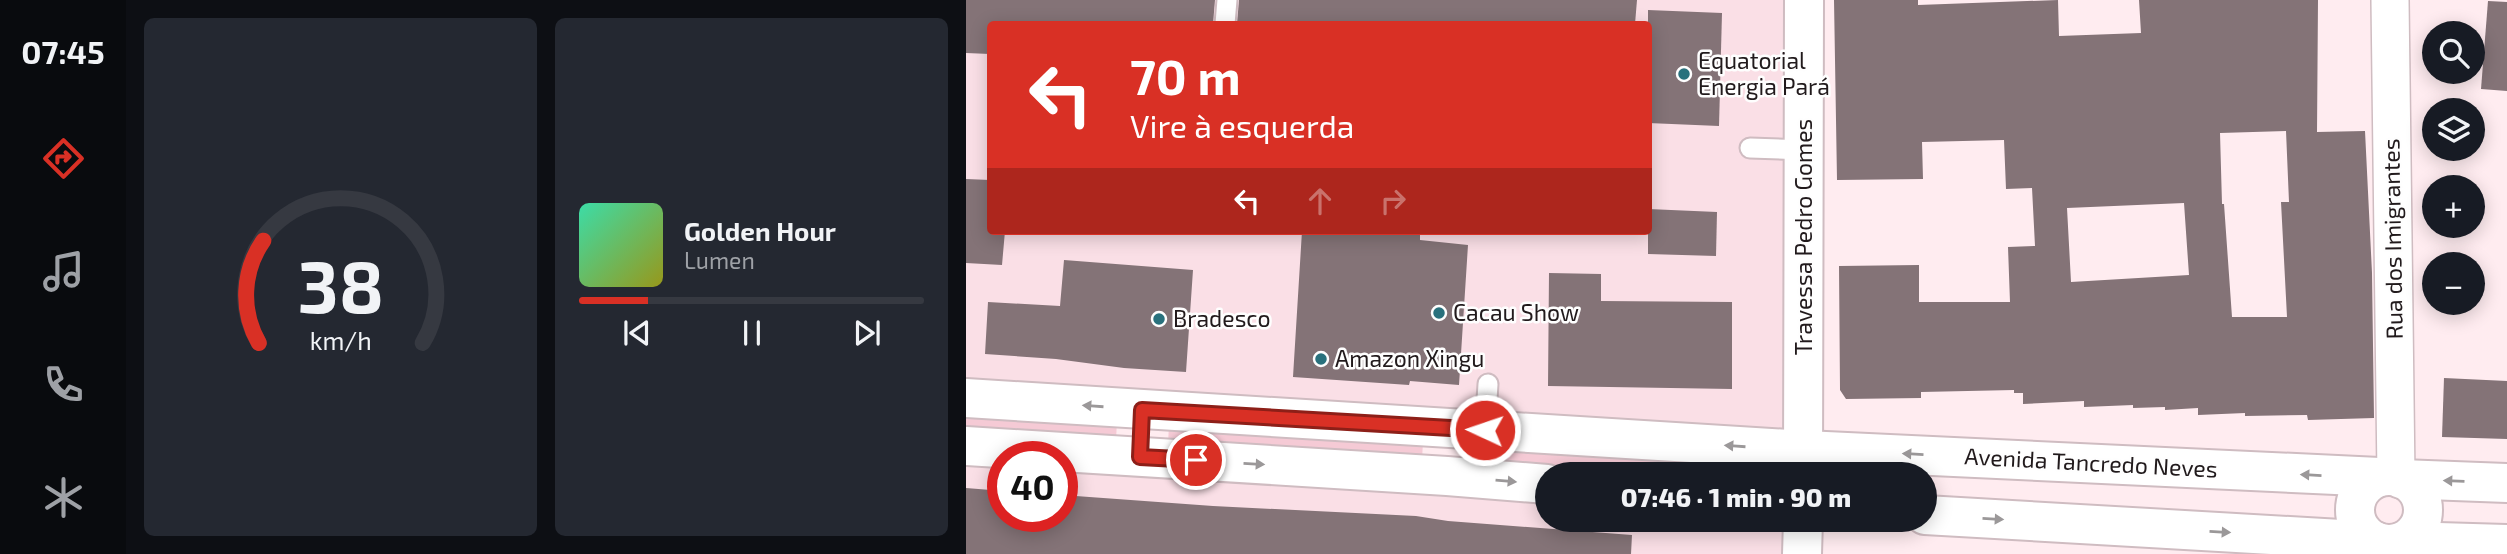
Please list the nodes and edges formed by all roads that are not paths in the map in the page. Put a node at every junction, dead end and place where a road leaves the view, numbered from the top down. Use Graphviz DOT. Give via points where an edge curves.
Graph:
graph roads {
  1 [pos="1227,0"];
  2 [pos="1804,0"];
  3 [pos="2390,0"];
  4 [pos="1225,21"];
  5 [pos="1750,148"];
  6 [pos="1804,150"];
  7 [pos="1488,384"];
  8 [pos="966,398"];
  9 [pos="1142,410"];
  10 [pos="1468,429"];
  11 [pos="966,446"];
  12 [pos="1140,457"];
  13 [pos="1803,462"];
  14 [pos="1937,466"];
  15 [pos="1447,476"];
  16 [pos="2392,478"];
  17 [pos="1535,483"];
  18 [pos="2507,483"];
  19 [pos="1937,516"];
  20 [pos="1803,532"];
  21 [pos="2507,544"];
  22 [pos="2385,545"];
  23 [pos="1802,554"];
  1 -- 4 [label="lane"];
  2 -- 6 [label="street, Travessa Pedro Gomes"];
  3 -- 16 [label="street, Rua dos Imigrantes"];
  5 -- 6 [label="lane"];
  6 -- 13 [label="street, Travessa Pedro Gomes"];
  7 -- 10 [label="lane"];
  9 -- 8 [label="street, Avenida Tancredo Neves, one-way"];
  9 -- 10 [label="street, Avenida Tancredo Neves"];
  9 -- 12 [label="street"];
  13 -- 10 [label="street, Avenida Tancredo Neves, one-way"];
  10 -- 15 [label="street"];
  11 -- 12 [label="street"];
  12 -- 15 [label="street, one-way"];
  16 -- 14 [label="street, Avenida Tancredo Neves, one-way"];
  15 -- 17 [label="street, one-way"];
  18 -- 16 [label="street, Avenida Tancredo Neves, one-way"];
  16 -- 22 [label="street" via="2362,489 2355,508 2360,528"];
  16 -- 22 [label="street" via="2411,484 2423,515 2413,534"];
  19 -- 22 [label="street, one-way"];
  20 -- 23 [label="street"];
  21 -- 22 [label="street"];
}
